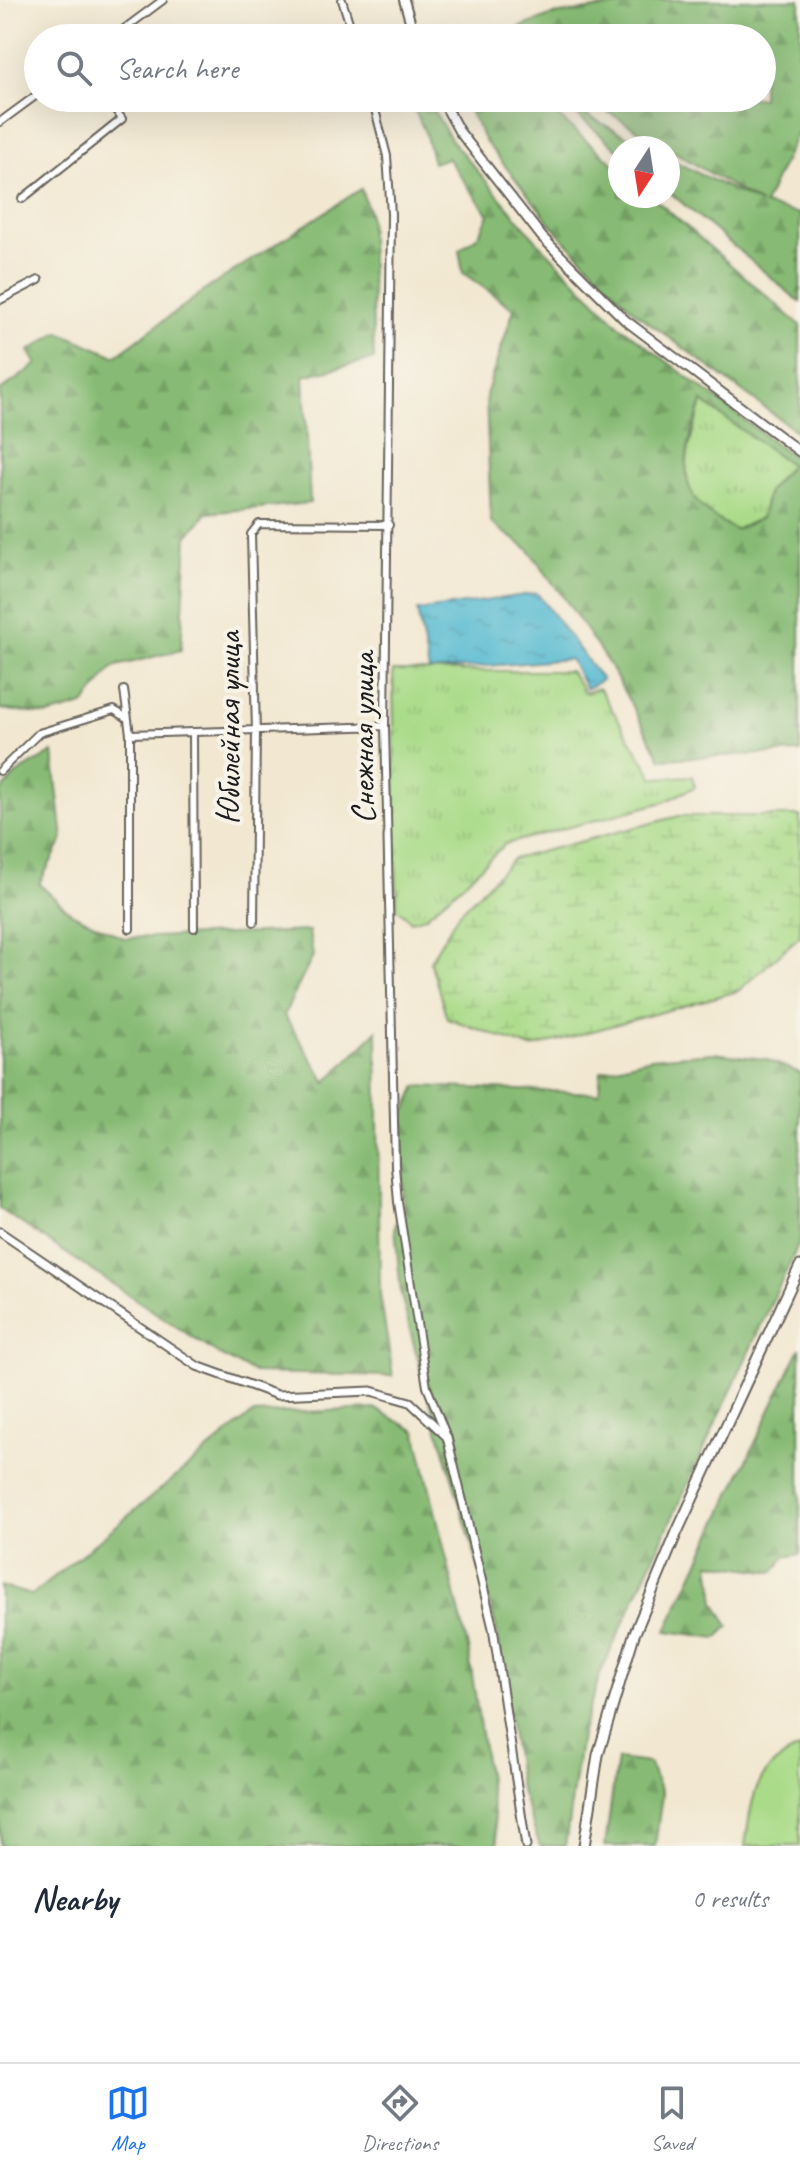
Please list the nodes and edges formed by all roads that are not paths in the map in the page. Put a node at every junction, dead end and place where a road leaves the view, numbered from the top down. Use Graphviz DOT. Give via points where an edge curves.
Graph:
graph roads {
  1 [pos="163,0"];
  2 [pos="342,0"];
  3 [pos="404,0"];
  4 [pos="131,24"];
  5 [pos="350,24"];
  6 [pos="411,24"];
  7 [pos="24,104"];
  8 [pos="117,112"];
  9 [pos="376,112"];
  10 [pos="449,112"];
  11 [pos="0,122"];
  12 [pos="22,199"];
  13 [pos="39,280"];
  14 [pos="0,300"];
  15 [pos="800,452"];
  16 [pos="389,525"];
  17 [pos="124,690"];
  18 [pos="127,718"];
  19 [pos="385,726"];
  20 [pos="256,732"];
  21 [pos="193,733"];
  22 [pos="130,734"];
  23 [pos="0,771"];
  24 [pos="254,922"];
  25 [pos="194,928"];
  26 [pos="130,929"];
  27 [pos="0,1232"];
  28 [pos="800,1266"];
  29 [pos="447,1437"];
  30 [pos="526,1846"];
  31 [pos="584,1846"];
  1 -- 4 [label="street"];
  2 -- 5 [label="street"];
  3 -- 6 [label="main road"];
  7 -- 11 [label="street"];
  8 -- 12 [label="street" via="122,119"];
  9 -- 16 [label="street, Снежная улица" via="387,156 391,214"];
  10 -- 15 [label="main road" via="542,237 625,320"];
  13 -- 14 [label="street"];
  16 -- 19 [label="street, Снежная улица"];
  16 -- 20 [label="street, Юбилейная улица" via="259,524 251,534"];
  17 -- 18 [label="street"];
  18 -- 22 [label="street"];
  18 -- 23 [label="street" via="114,710 39,733"];
  19 -- 20 [label="street"];
  19 -- 29 [label="street, Снежная улица" via="398,1202 427,1387"];
  20 -- 21 [label="street"];
  20 -- 24 [label="street, Юбилейная улица"];
  21 -- 22 [label="street"];
  21 -- 25 [label="street"];
  22 -- 26 [label="street"];
  27 -- 29 [label="street" via="197,1366 277,1395 371,1391 410,1402"];
  28 -- 31 [label="main road" via="634,1635 598,1755"];
  29 -- 30 [label="street" via="493,1628"];
}
